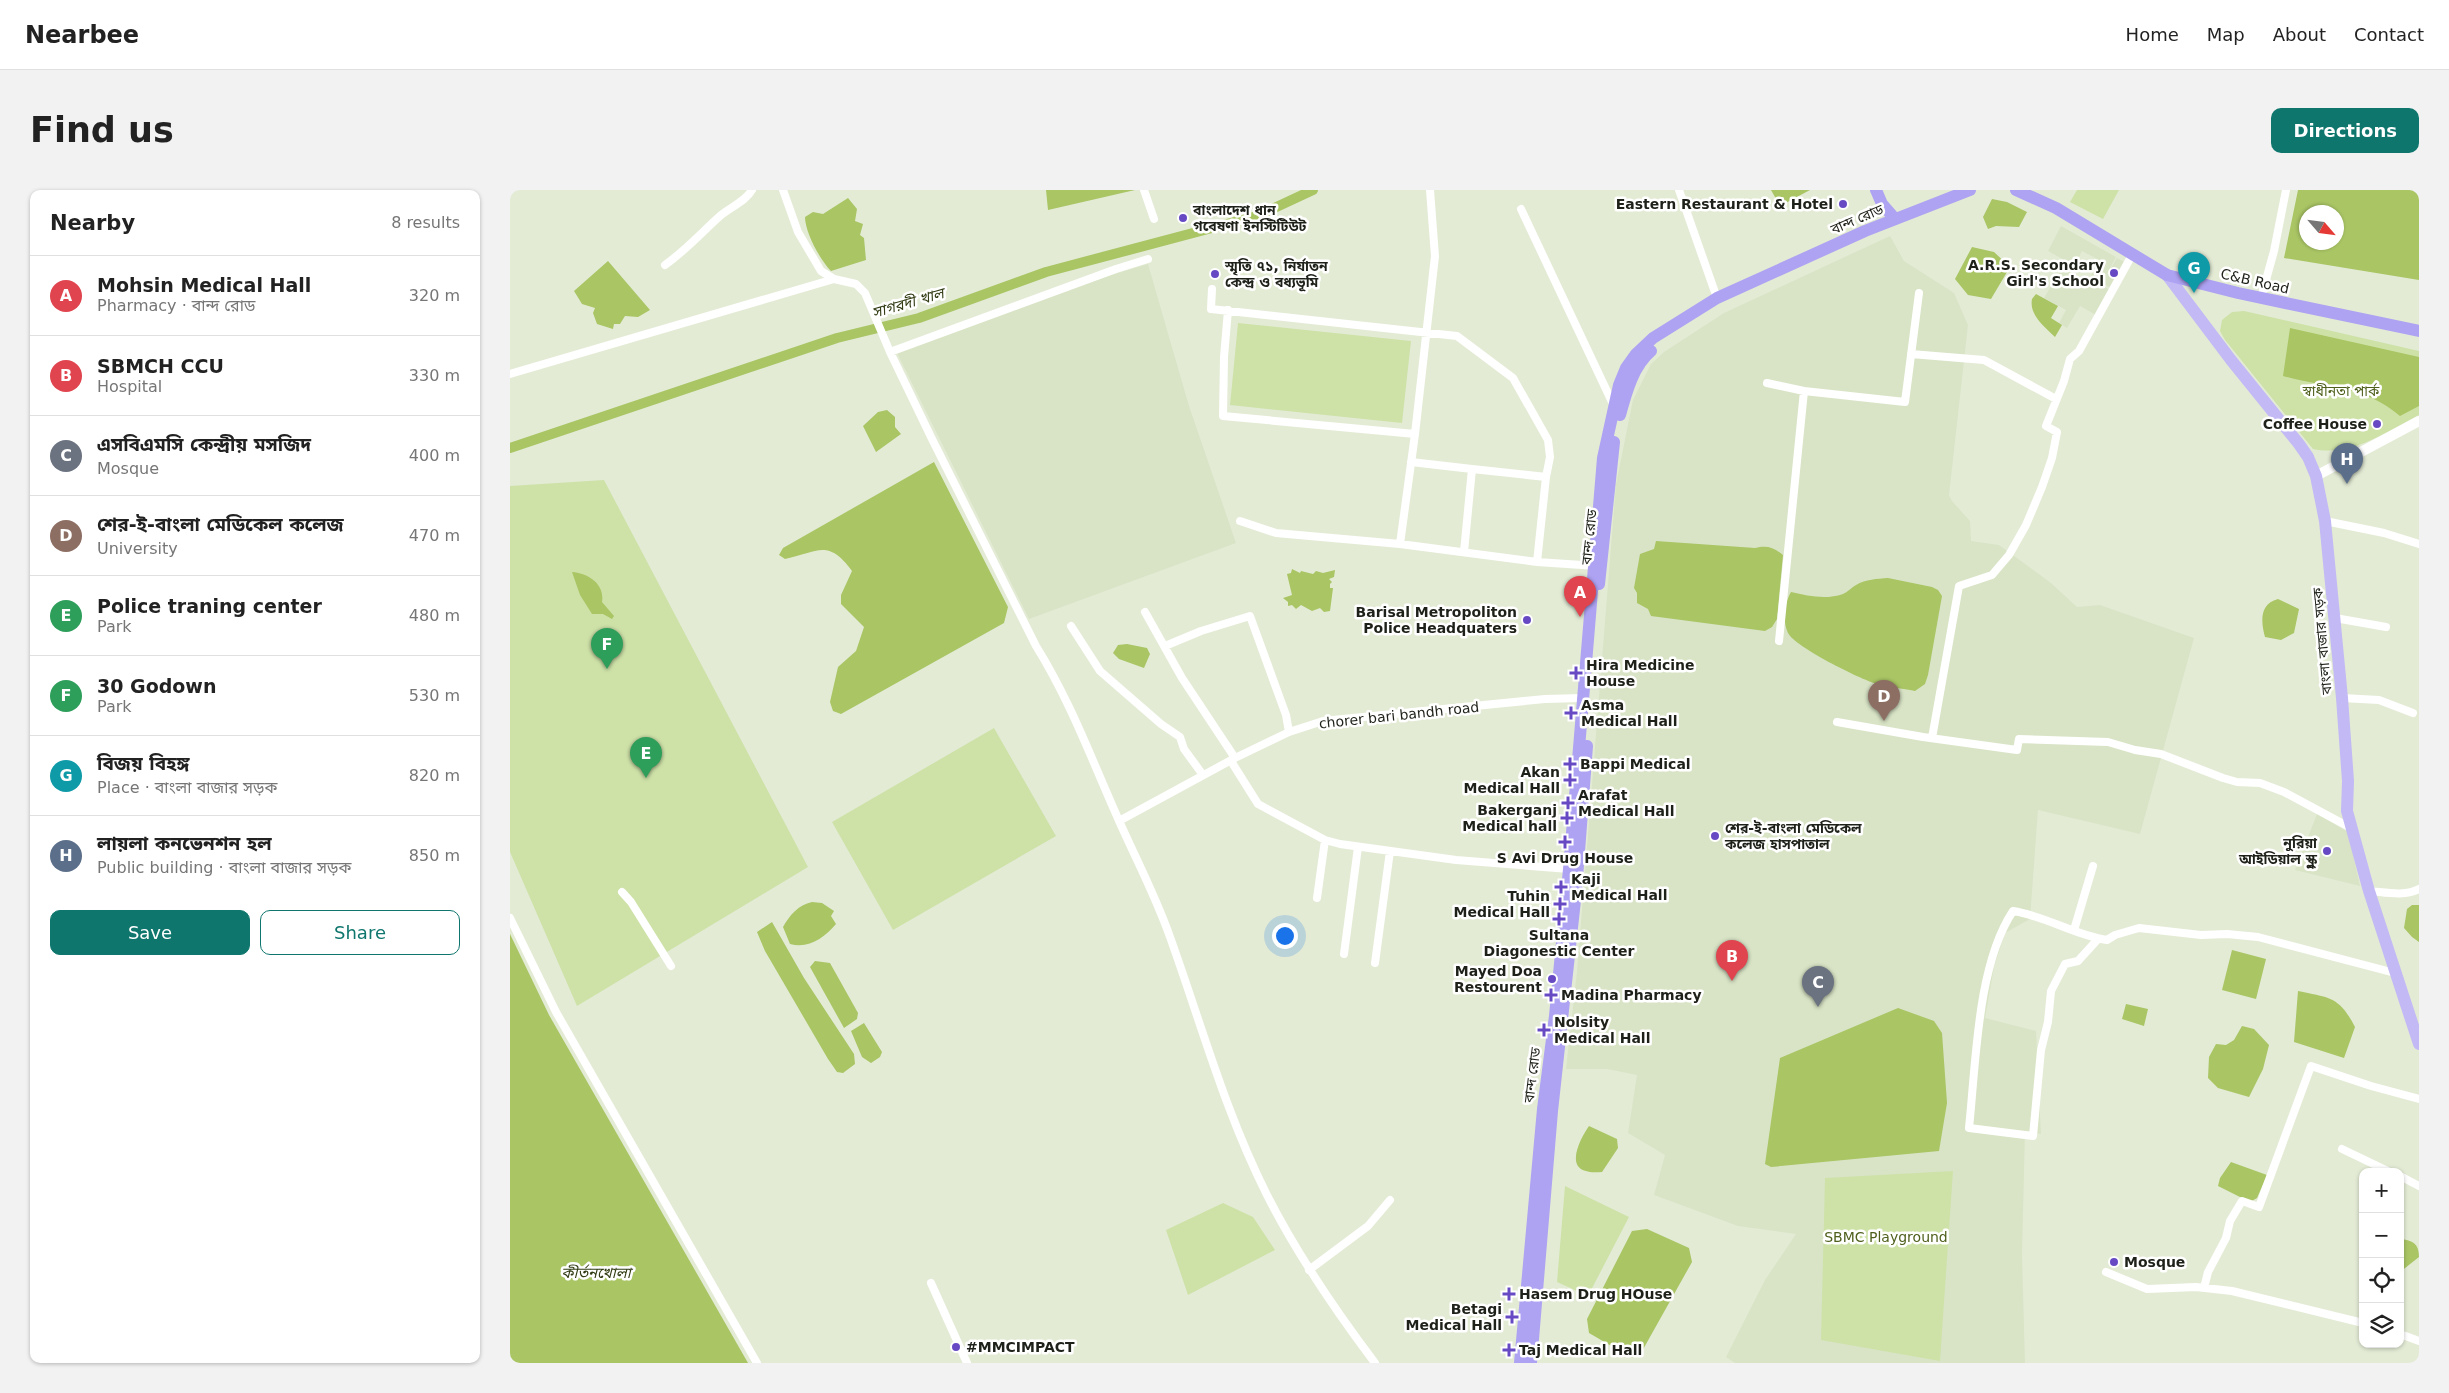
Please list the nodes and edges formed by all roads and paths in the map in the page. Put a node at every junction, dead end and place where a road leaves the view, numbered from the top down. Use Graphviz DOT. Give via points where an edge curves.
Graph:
graph roads {
  1 [pos="752,190"];
  2 [pos="783,190"];
  3 [pos="1144,190"];
  4 [pos="1430,190"];
  5 [pos="1679,190"];
  6 [pos="1876,190"];
  7 [pos="1883,190"];
  8 [pos="1970,190"];
  9 [pos="2016,190"];
  10 [pos="2286,190"];
  11 [pos="1521,208"];
  12 [pos="1154,219"];
  13 [pos="1895,219"];
  14 [pos="2132,255"];
  15 [pos="1148,259"];
  16 [pos="665,265"];
  17 [pos="2167,275"];
  18 [pos="834,278"];
  19 [pos="1212,289"];
  20 [pos="1920,293"];
  21 [pos="1717,298"];
  22 [pos="2261,298"];
  23 [pos="1228,310"];
  24 [pos="2419,331"];
  25 [pos="1427,333"];
  26 [pos="889,349"];
  27 [pos="1911,354"];
  28 [pos="510,374"];
  29 [pos="1767,383"];
  30 [pos="1804,391"];
  31 [pos="2056,398"];
  32 [pos="1614,406"];
  33 [pos="2419,421"];
  34 [pos="1415,434"];
  35 [pos="1411,462"];
  36 [pos="1472,469"];
  37 [pos="2316,476"];
  38 [pos="1546,477"];
  39 [pos="2325,521"];
  40 [pos="1240,522"];
  41 [pos="1400,544"];
  42 [pos="2419,544"];
  43 [pos="1464,552"];
  44 [pos="1537,562"];
  45 [pos="1596,566"];
  46 [pos="1145,612"];
  47 [pos="2335,618"];
  48 [pos="1071,626"];
  49 [pos="2386,627"];
  50 [pos="1779,641"];
  51 [pos="1165,646"];
  52 [pos="1582,698"];
  53 [pos="2342,698"];
  54 [pos="2413,713"];
  55 [pos="1837,722"];
  56 [pos="1289,732"];
  57 [pos="1932,738"];
  58 [pos="1233,759"];
  59 [pos="1203,776"];
  60 [pos="1119,821"];
  61 [pos="2351,828"];
  62 [pos="1325,840"];
  63 [pos="1358,847"];
  64 [pos="1390,851"];
  65 [pos="2093,866"];
  66 [pos="1568,869"];
  67 [pos="2419,889"];
  68 [pos="2369,891"];
  69 [pos="622,892"];
  70 [pos="1317,898"];
  71 [pos="510,918"];
  72 [pos="2074,930"];
  73 [pos="2098,939"];
  74 [pos="1344,954"];
  75 [pos="1375,963"];
  76 [pos="671,966"];
  77 [pos="2395,973"];
  78 [pos="1559,1016"];
  79 [pos="2419,1044"];
  80 [pos="2419,1099"];
  81 [pos="2342,1150"];
  82 [pos="2381,1168"];
  83 [pos="2404,1178"];
  84 [pos="2419,1186"];
  85 [pos="1390,1200"];
  86 [pos="1309,1270"];
  87 [pos="2106,1272"];
  88 [pos="931,1284"];
  89 [pos="2204,1288"];
  90 [pos="2359,1322"];
  91 [pos="2404,1335"];
  92 [pos="2419,1341"];
  93 [pos="757,1363"];
  94 [pos="967,1363"];
  95 [pos="1375,1363"];
  96 [pos="1520,1363"];
  97 [pos="1531,1363"];
  1 -- 16 [label="street" via="748,197 720,215 687,249"];
  2 -- 18 [label="street" via="798,232 821,270"];
  3 -- 12 [label="street"];
  4 -- 25 [label="street" via="1434,256"];
  5 -- 21 [label="street"];
  6 -- 13 [label="highway" via="1882,204"];
  7 -- 13 [label="highway"];
  8 -- 13 [label="highway"];
  9 -- 14 [label="highway, C&B Road" via="2056,208"];
  10 -- 22 [label="street"];
  11 -- 32 [label="street"];
  13 -- 21 [label="highway, বান্দ রোড"];
  13 -- 45 [label="highway, বান্দ রোড" via="1720,306 1644,357 1631,382 1617,426"];
  14 -- 17 [label="highway, C&B Road"];
  14 -- 31 [label="street" via="2079,351 2070,359"];
  15 -- 26 [label="street"];
  17 -- 22 [label="highway, C&B Road"];
  17 -- 37 [label="main road, বাংলা বাজার সড়ক" via="2299,444"];
  18 -- 26 [label="street" via="856,284 865,293"];
  18 -- 28 [label="street"];
  19 -- 23 [label="street" via="1211,309"];
  20 -- 27 [label="street"];
  21 -- 32 [label="highway, বান্দ রোড" via="1653,338 1636,354 1626,368"];
  22 -- 24 [label="highway, C&B Road"];
  23 -- 25 [label="street"];
  23 -- 34 [label="street" via="1223,416"];
  25 -- 34 [label="street"];
  25 -- 38 [label="street" via="1457,336 1513,378 1548,440 1550,457"];
  26 -- 60 [label="street" via="1031,638 1056,678"];
  27 -- 30 [label="street" via="1905,402"];
  27 -- 31 [label="street" via="1984,360"];
  29 -- 30 [label="street"];
  30 -- 50 [label="street"];
  31 -- 57 [label="street" via="2046,426 2057,432 2052,458 2026,525 2009,555 1992,575 1960,586"];
  32 -- 45 [label="highway, বান্দ রোড" via="1603,458"];
  33 -- 37 [label="street"];
  34 -- 35 [label="street"];
  35 -- 36 [label="street"];
  35 -- 41 [label="street"];
  36 -- 38 [label="street"];
  36 -- 43 [label="street"];
  37 -- 39 [label="main road, বাংলা বাজার সড়ক"];
  38 -- 44 [label="street"];
  39 -- 42 [label="street"];
  39 -- 47 [label="main road, বাংলা বাজার সড়ক"];
  40 -- 41 [label="street" via="1276,533"];
  41 -- 43 [label="street"];
  43 -- 44 [label="street"];
  44 -- 45 [label="street"];
  45 -- 52 [label="highway, বান্দ রোড"];
  45 -- 78 [label="highway, বান্দ রোড" via="1582,810"];
  46 -- 51 [label="street"];
  47 -- 49 [label="street"];
  47 -- 53 [label="main road, বাংলা বাজার সড়ক"];
  48 -- 59 [label="street" via="1100,671 1180,737 1184,749"];
  51 -- 56 [label="street" via="1250,616 1286,715"];
  51 -- 58 [label="street"];
  52 -- 56 [label="street, chorer bari bandh road" via="1323,721"];
  52 -- 66 [label="highway, বান্দ রোড"];
  53 -- 54 [label="street" via="2379,700"];
  53 -- 61 [label="main road, বাংলা বাজার সড়ক" via="2347,811"];
  55 -- 57 [label="street"];
  56 -- 58 [label="street, chorer bari bandh road"];
  57 -- 61 [label="street" via="2018,750 2019,739 2108,742 2161,754 2223,778 2268,786"];
  58 -- 59 [label="street, chorer bari bandh road"];
  58 -- 62 [label="street" via="1258,804"];
  59 -- 60 [label="street, chorer bari bandh road"];
  60 -- 86 [label="street" via="1169,934 1236,1126 1267,1195"];
  61 -- 68 [label="main road, বাংলা বাজার সড়ক"];
  62 -- 63 [label="street"];
  62 -- 70 [label="street"];
  63 -- 64 [label="street"];
  63 -- 74 [label="street"];
  64 -- 66 [label="street"];
  64 -- 75 [label="street"];
  65 -- 72 [label="street"];
  66 -- 78 [label="highway, বান্দ রোড"];
  67 -- 68 [label="street" via="2403,893"];
  68 -- 77 [label="main road, বাংলা বাজার সড়ক"];
  69 -- 76 [label="street"];
  71 -- 93 [label="street" via="556,1012"];
  72 -- 73 [label="street"];
  72 -- 73 [label="street" via="2013,910 2002,927 1982,996 1969,1128 2033,1136 2041,1050 2052,991 2065,964 2078,962"];
  73 -- 77 [label="street" via="2107,940 2139,928 2258,937"];
  77 -- 79 [label="main road, বাংলা বাজার সড়ক"];
  78 -- 96 [label="highway, বান্দ রোড" via="1543,1109"];
  78 -- 97 [label="highway, বান্দ রোড"];
  80 -- 89 [label="street" via="2311,1066 2259,1207 2242,1201 2230,1221"];
  81 -- 82 [label="street"];
  83 -- 84 [label="street"];
  85 -- 86 [label="street" via="1368,1226"];
  86 -- 95 [label="street"];
  87 -- 89 [label="street" via="2147,1289"];
  88 -- 94 [label="street"];
  89 -- 90 [label="street" via="2232,1291"];
  91 -- 92 [label="street"];
}
